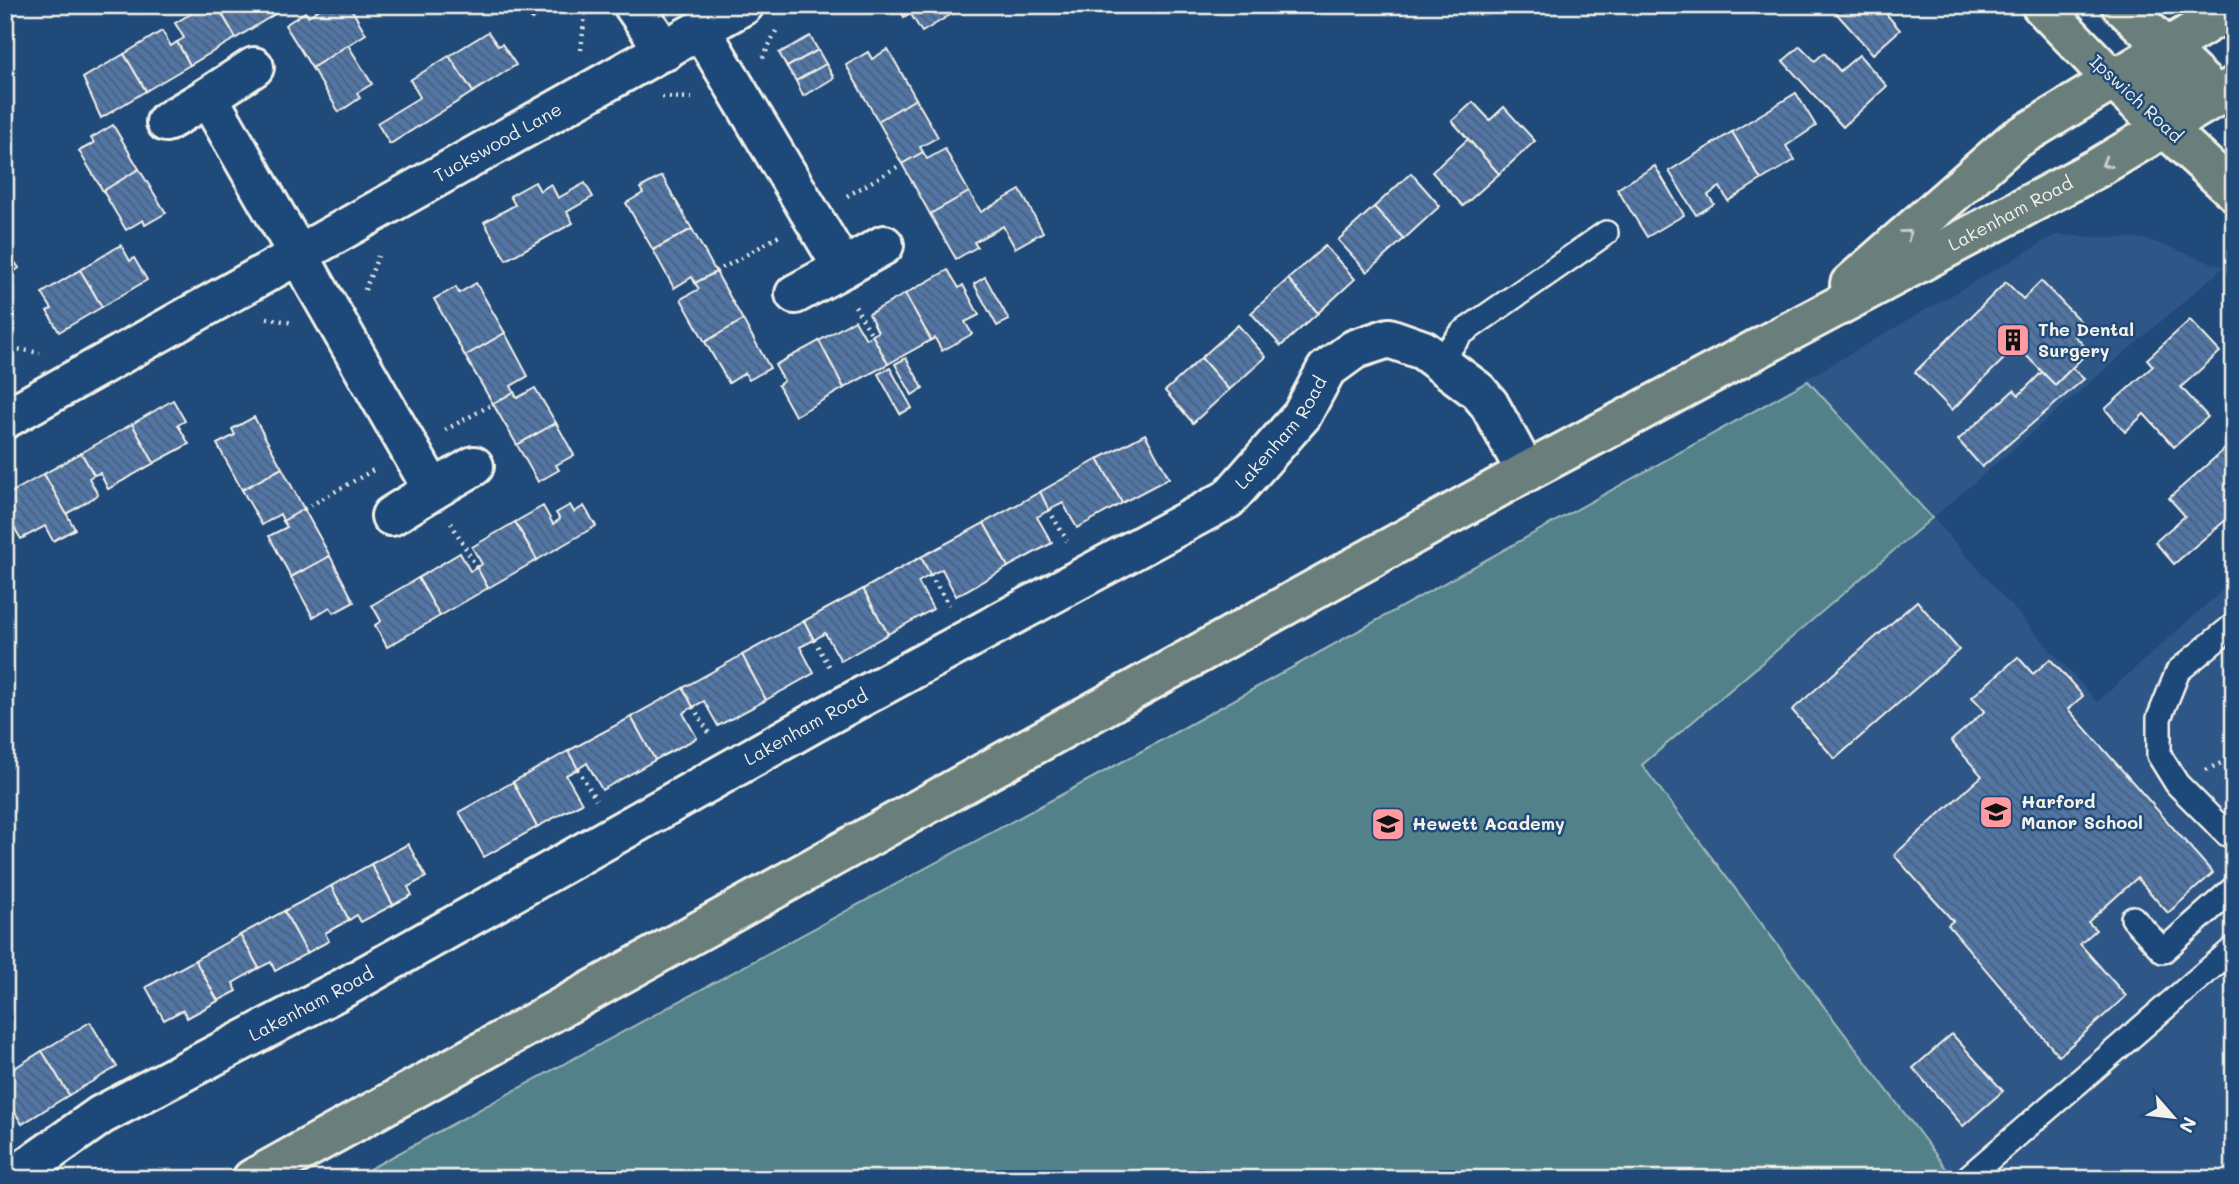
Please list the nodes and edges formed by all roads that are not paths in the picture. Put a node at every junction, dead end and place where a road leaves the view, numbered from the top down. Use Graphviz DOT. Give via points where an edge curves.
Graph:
graph roads {
  1 [pos="634,5"];
  2 [pos="744,5"];
  3 [pos="2040,5"];
  4 [pos="2121,5"];
  5 [pos="2234,7"];
  6 [pos="701,30"];
  7 [pos="2165,47"];
  8 [pos="665,51"];
  9 [pos="254,67"];
  10 [pos="2113,80"];
  11 [pos="208,96"];
  12 [pos="2228,98"];
  13 [pos="166,122"];
  14 [pos="2165,127"];
  15 [pos="2234,191"];
  16 [pos="1606,233"];
  17 [pos="884,245"];
  18 [pos="298,257"];
  19 [pos="843,268"];
  20 [pos="795,294"];
  21 [pos="1801,327"];
  22 [pos="1437,362"];
  23 [pos="5,419"];
  24 [pos="474,466"];
  25 [pos="1526,472"];
  26 [pos="433,490"];
  27 [pos="391,516"];
  28 [pos="2234,625"];
  29 [pos="2234,837"];
  30 [pos="2234,888"];
  31 [pos="2133,918"];
  32 [pos="2234,948"];
  33 [pos="11,1179"];
  34 [pos="252,1179"];
  35 [pos="1966,1179"];
  1 -- 8 [label="street"];
  2 -- 6 [label="street, Tuckswood Lane"];
  3 -- 10 [label="main road, Ipswich Road"];
  4 -- 7 [label="main road"];
  5 -- 7 [label="main road, Lakenham Road"];
  6 -- 8 [label="street, Tuckswood Lane"];
  6 -- 19 [label="street"];
  7 -- 10 [label="main road, Lakenham Road"];
  7 -- 12 [label="main road"];
  8 -- 18 [label="street, Tuckswood Lane"];
  9 -- 11 [label="street"];
  10 -- 12 [label="main road"];
  10 -- 14 [label="main road, Ipswich Road"];
  21 -- 10 [label="main road, Lakenham Road, one-way" via="2013,141"];
  11 -- 13 [label="street"];
  11 -- 18 [label="street"];
  12 -- 14 [label="main road, Lakenham Road"];
  14 -- 15 [label="main road, Ipswich Road"];
  14 -- 21 [label="main road, Lakenham Road, one-way"];
  16 -- 22 [label="lane" via="1462,333"];
  17 -- 19 [label="street"];
  18 -- 23 [label="street, Tuckswood Lane"];
  18 -- 26 [label="street"];
  19 -- 20 [label="street"];
  21 -- 25 [label="main road, Lakenham Road"];
  22 -- 25 [label="street, Lakenham Road" via="1489,404"];
  22 -- 33 [label="street, Lakenham Road" via="1423,350 1389,338 1355,349 1326,370 1302,415 1228,499 815,722 345,987 101,1115"];
  24 -- 26 [label="street"];
  25 -- 34 [label="main road, Lakenham Road"];
  26 -- 27 [label="street"];
  28 -- 29 [label="lane" via="2178,671 2159,718 2159,755 2177,784"];
  30 -- 31 [label="lane" via="2163,951"];
  32 -- 35 [label="lane"];
}
